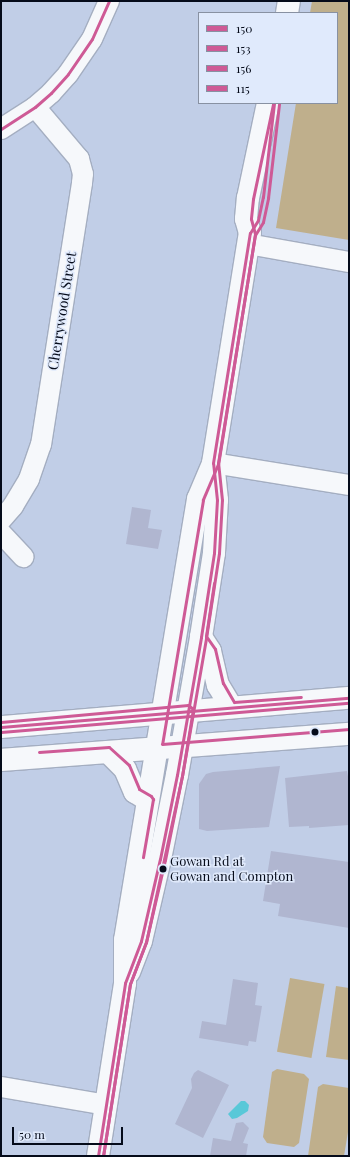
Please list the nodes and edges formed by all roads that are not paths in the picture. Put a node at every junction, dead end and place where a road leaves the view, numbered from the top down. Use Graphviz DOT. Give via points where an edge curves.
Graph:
graph roads {
  1 [pos="109,1"];
  2 [pos="289,1"];
  3 [pos="287,12"];
  4 [pos="268,104"];
  5 [pos="274,104"];
  6 [pos="36,107"];
  7 [pos="1,129"];
  8 [pos="249,239"];
  9 [pos="349,262"];
  10 [pos="213,463"];
  11 [pos="349,486"];
  12 [pos="1,520"];
  13 [pos="1,533"];
  14 [pos="24,557"];
  15 [pos="201,637"];
  16 [pos="349,698"];
  17 [pos="231,707"];
  18 [pos="188,710"];
  19 [pos="163,712"];
  20 [pos="1,727"];
  21 [pos="349,734"];
  22 [pos="182,747"];
  23 [pos="156,748"];
  24 [pos="108,752"];
  25 [pos="1,760"];
  26 [pos="148,800"];
  27 [pos="126,983"];
  28 [pos="1,1087"];
  29 [pos="106,1105"];
  30 [pos="98,1156"];
  1 -- 6 [label="street" via="80,59"];
  2 -- 3 [label="main road"];
  4 -- 8 [label="main road" via="248,198 246,219"];
  5 -- 8 [label="main road" via="263,197 258,220"];
  6 -- 7 [label="street"];
  6 -- 12 [label="street, Cherrywood Street" via="79,159 83,179 41,445 29,479"];
  8 -- 9 [label="street"];
  8 -- 10 [label="main road"];
  10 -- 11 [label="street"];
  10 -- 15 [label="main road" via="217,500 214,553"];
  10 -- 19 [label="main road" via="198,499"];
  13 -- 14 [label="street"];
  15 -- 17 [label="main road" via="210,651 218,685"];
  15 -- 18 [label="main road"];
  16 -- 17 [label="main road"];
  17 -- 18 [label="main road"];
  18 -- 19 [label="main road"];
  18 -- 22 [label="main road"];
  19 -- 20 [label="main road"];
  19 -- 23 [label="main road"];
  21 -- 22 [label="main road"];
  22 -- 23 [label="main road"];
  22 -- 27 [label="main road" via="141,941"];
  23 -- 24 [label="main road"];
  23 -- 26 [label="main road"];
  24 -- 25 [label="main road"];
  24 -- 26 [label="main road" via="125,769 136,792"];
  26 -- 27 [label="main road" via="125,940"];
  27 -- 29 [label="main road"];
  28 -- 29 [label="street"];
  29 -- 30 [label="main road"];
}
